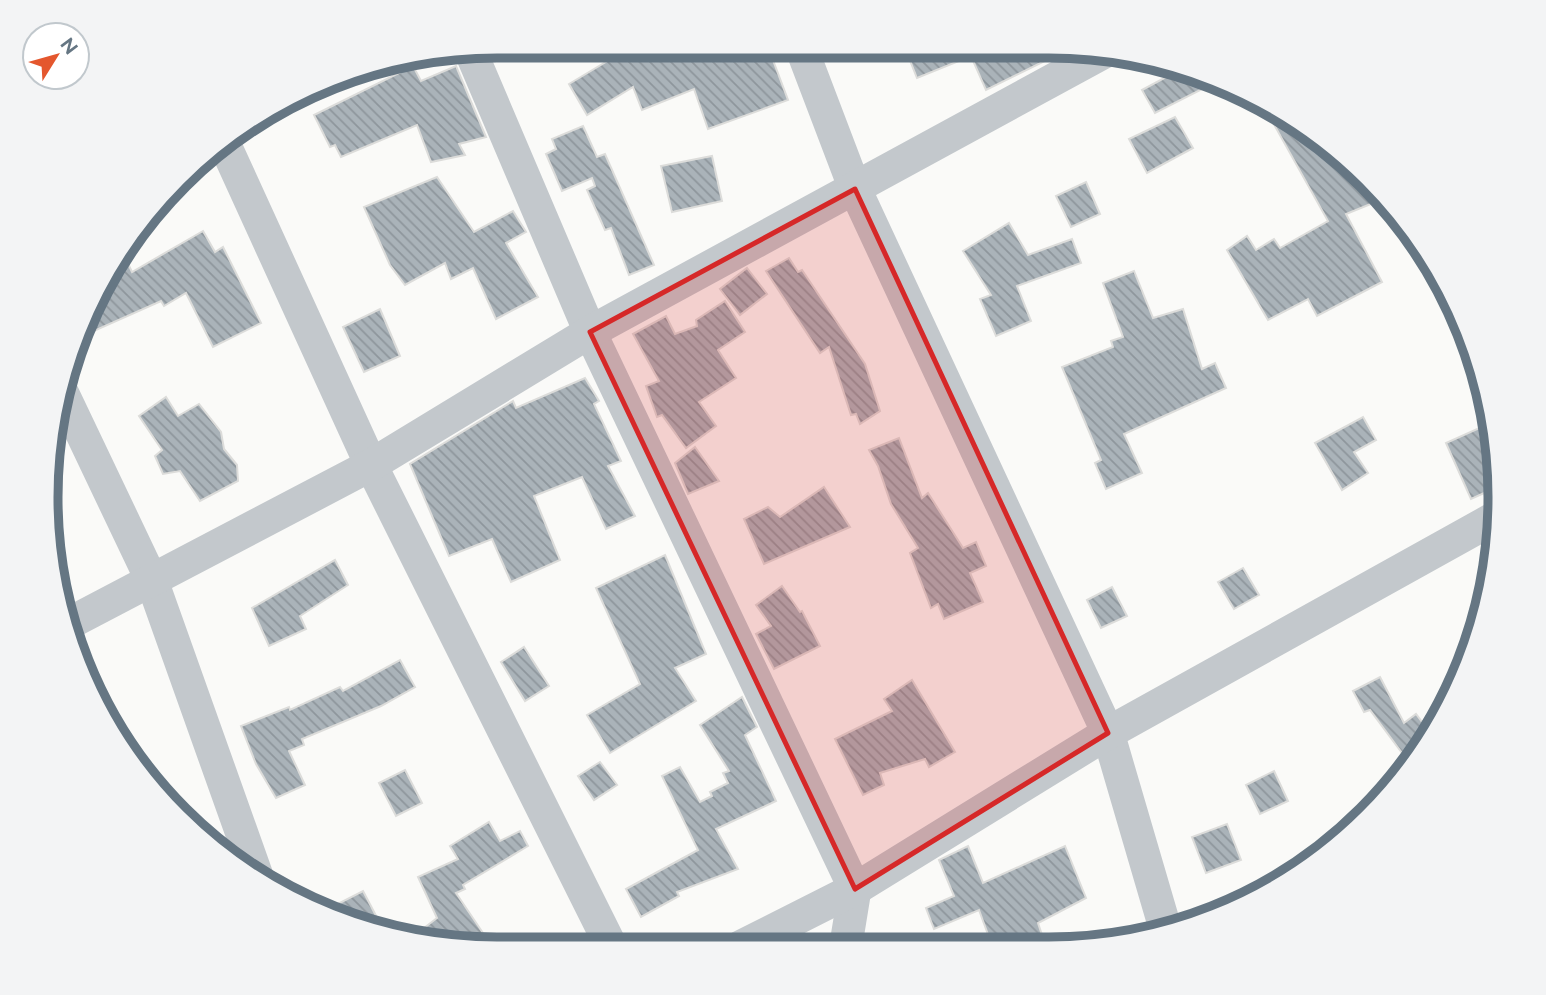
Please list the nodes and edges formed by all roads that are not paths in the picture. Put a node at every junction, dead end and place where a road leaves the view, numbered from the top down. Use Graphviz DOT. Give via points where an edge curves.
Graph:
graph roads {
  1 [pos="805,58"];
  2 [pos="475,59"];
  3 [pos="1089,60"];
  4 [pos="228,151"];
  5 [pos="855,189"];
  6 [pos="590,332"];
  7 [pos="68,404"];
  8 [pos="371,465"];
  9 [pos="1487,522"];
  10 [pos="152,581"];
  11 [pos="76,620"];
  12 [pos="1108,733"];
  13 [pos="252,862"];
  14 [pos="855,888"];
  15 [pos="1163,922"];
  16 [pos="607,937"];
  17 [pos="759,937"];
  18 [pos="847,937"];
  1 -- 5 [label="street"];
  2 -- 6 [label="street"];
  3 -- 5 [label="street"];
  4 -- 8 [label="street"];
  5 -- 6 [label="street"];
  5 -- 12 [label="street"];
  6 -- 8 [label="street"];
  6 -- 14 [label="street"];
  7 -- 10 [label="street"];
  8 -- 10 [label="street"];
  8 -- 16 [label="street"];
  9 -- 12 [label="street"];
  10 -- 11 [label="street"];
  10 -- 13 [label="street"];
  12 -- 14 [label="street"];
  12 -- 15 [label="street"];
  14 -- 17 [label="street"];
  14 -- 18 [label="street"];
}
